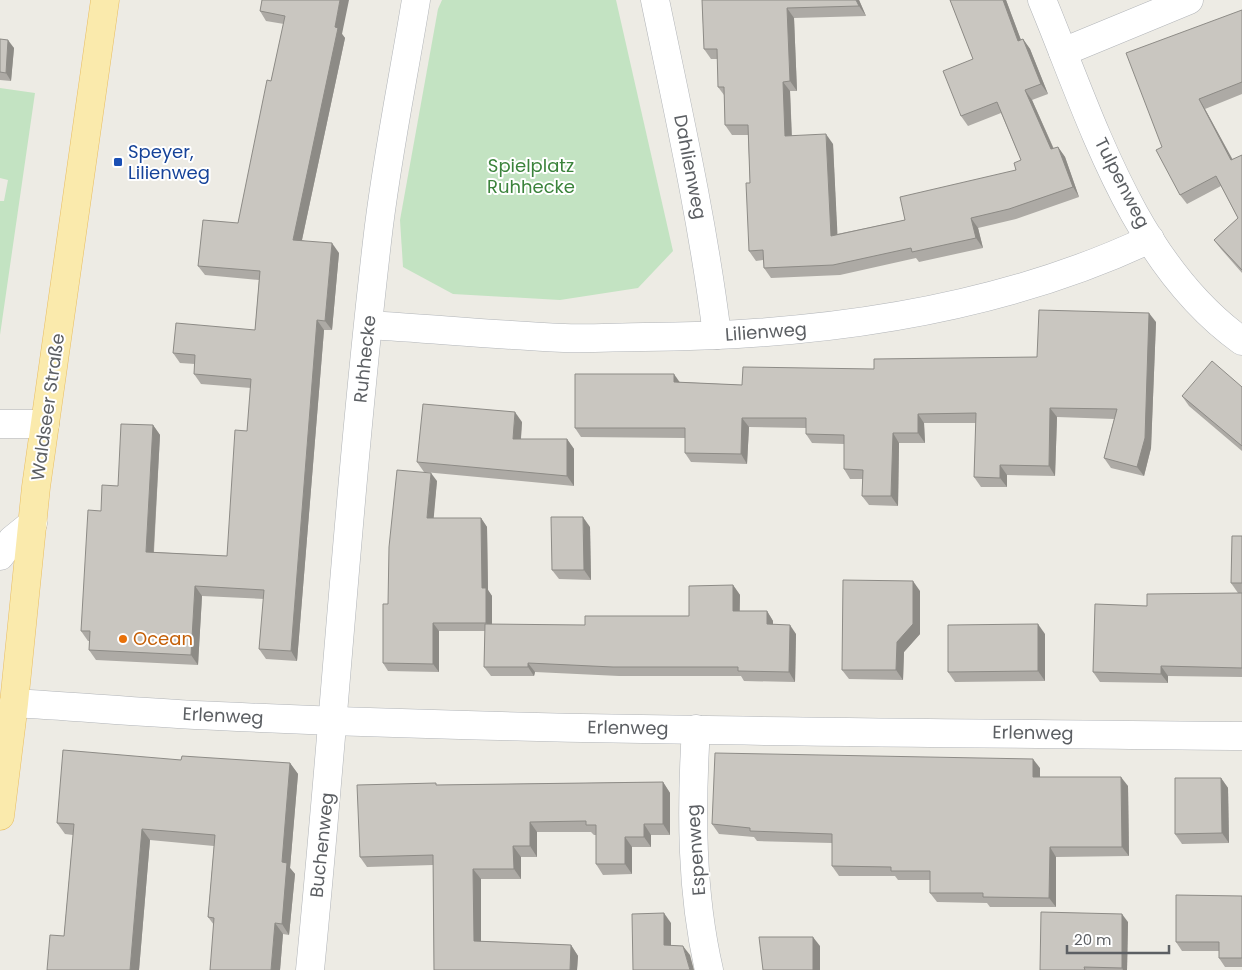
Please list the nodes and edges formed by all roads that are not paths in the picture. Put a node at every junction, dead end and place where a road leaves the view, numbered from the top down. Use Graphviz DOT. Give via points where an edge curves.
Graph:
graph roads {
  1 [pos="105,0"];
  2 [pos="416,0"];
  3 [pos="655,0"];
  4 [pos="1042,0"];
  5 [pos="1189,0"];
  6 [pos="1064,52"];
  7 [pos="1150,239"];
  8 [pos="369,325"];
  9 [pos="718,335"];
  10 [pos="1242,341"];
  11 [pos="0,424"];
  12 [pos="46,424"];
  13 [pos="33,523"];
  14 [pos="0,556"];
  15 [pos="14,703"];
  16 [pos="332,721"];
  17 [pos="696,729"];
  18 [pos="1242,736"];
  19 [pos="1,805"];
  20 [pos="310,970"];
  21 [pos="709,970"];
  1 -- 12 [label="main road, Waldseer Straße"];
  2 -- 8 [label="street, Ruhhecke" via="377,240"];
  3 -- 9 [label="street, Dahlienweg" via="709,266"];
  4 -- 6 [label="street, Tulpenweg"];
  5 -- 6 [label="street"];
  6 -- 7 [label="street, Tulpenweg" via="1101,144"];
  7 -- 9 [label="street, Lilienweg" via="1070,273 891,317 815,329"];
  7 -- 10 [label="street, Tulpenweg" via="1192,294"];
  8 -- 9 [label="street, Lilienweg" via="565,338"];
  8 -- 16 [label="street, Ruhhecke"];
  11 -- 12 [label="street"];
  12 -- 13 [label="main road, Waldseer Straße"];
  13 -- 14 [label="street" via="12,540"];
  13 -- 15 [label="main road, Waldseer Straße"];
  15 -- 16 [label="street, Erlenweg"];
  15 -- 19 [label="main road, Waldseer Straße"];
  16 -- 17 [label="street, Erlenweg"];
  16 -- 20 [label="street, Buchenweg"];
  17 -- 18 [label="street, Erlenweg"];
  17 -- 21 [label="street, Espenweg" via="693,818 696,878"];
}
